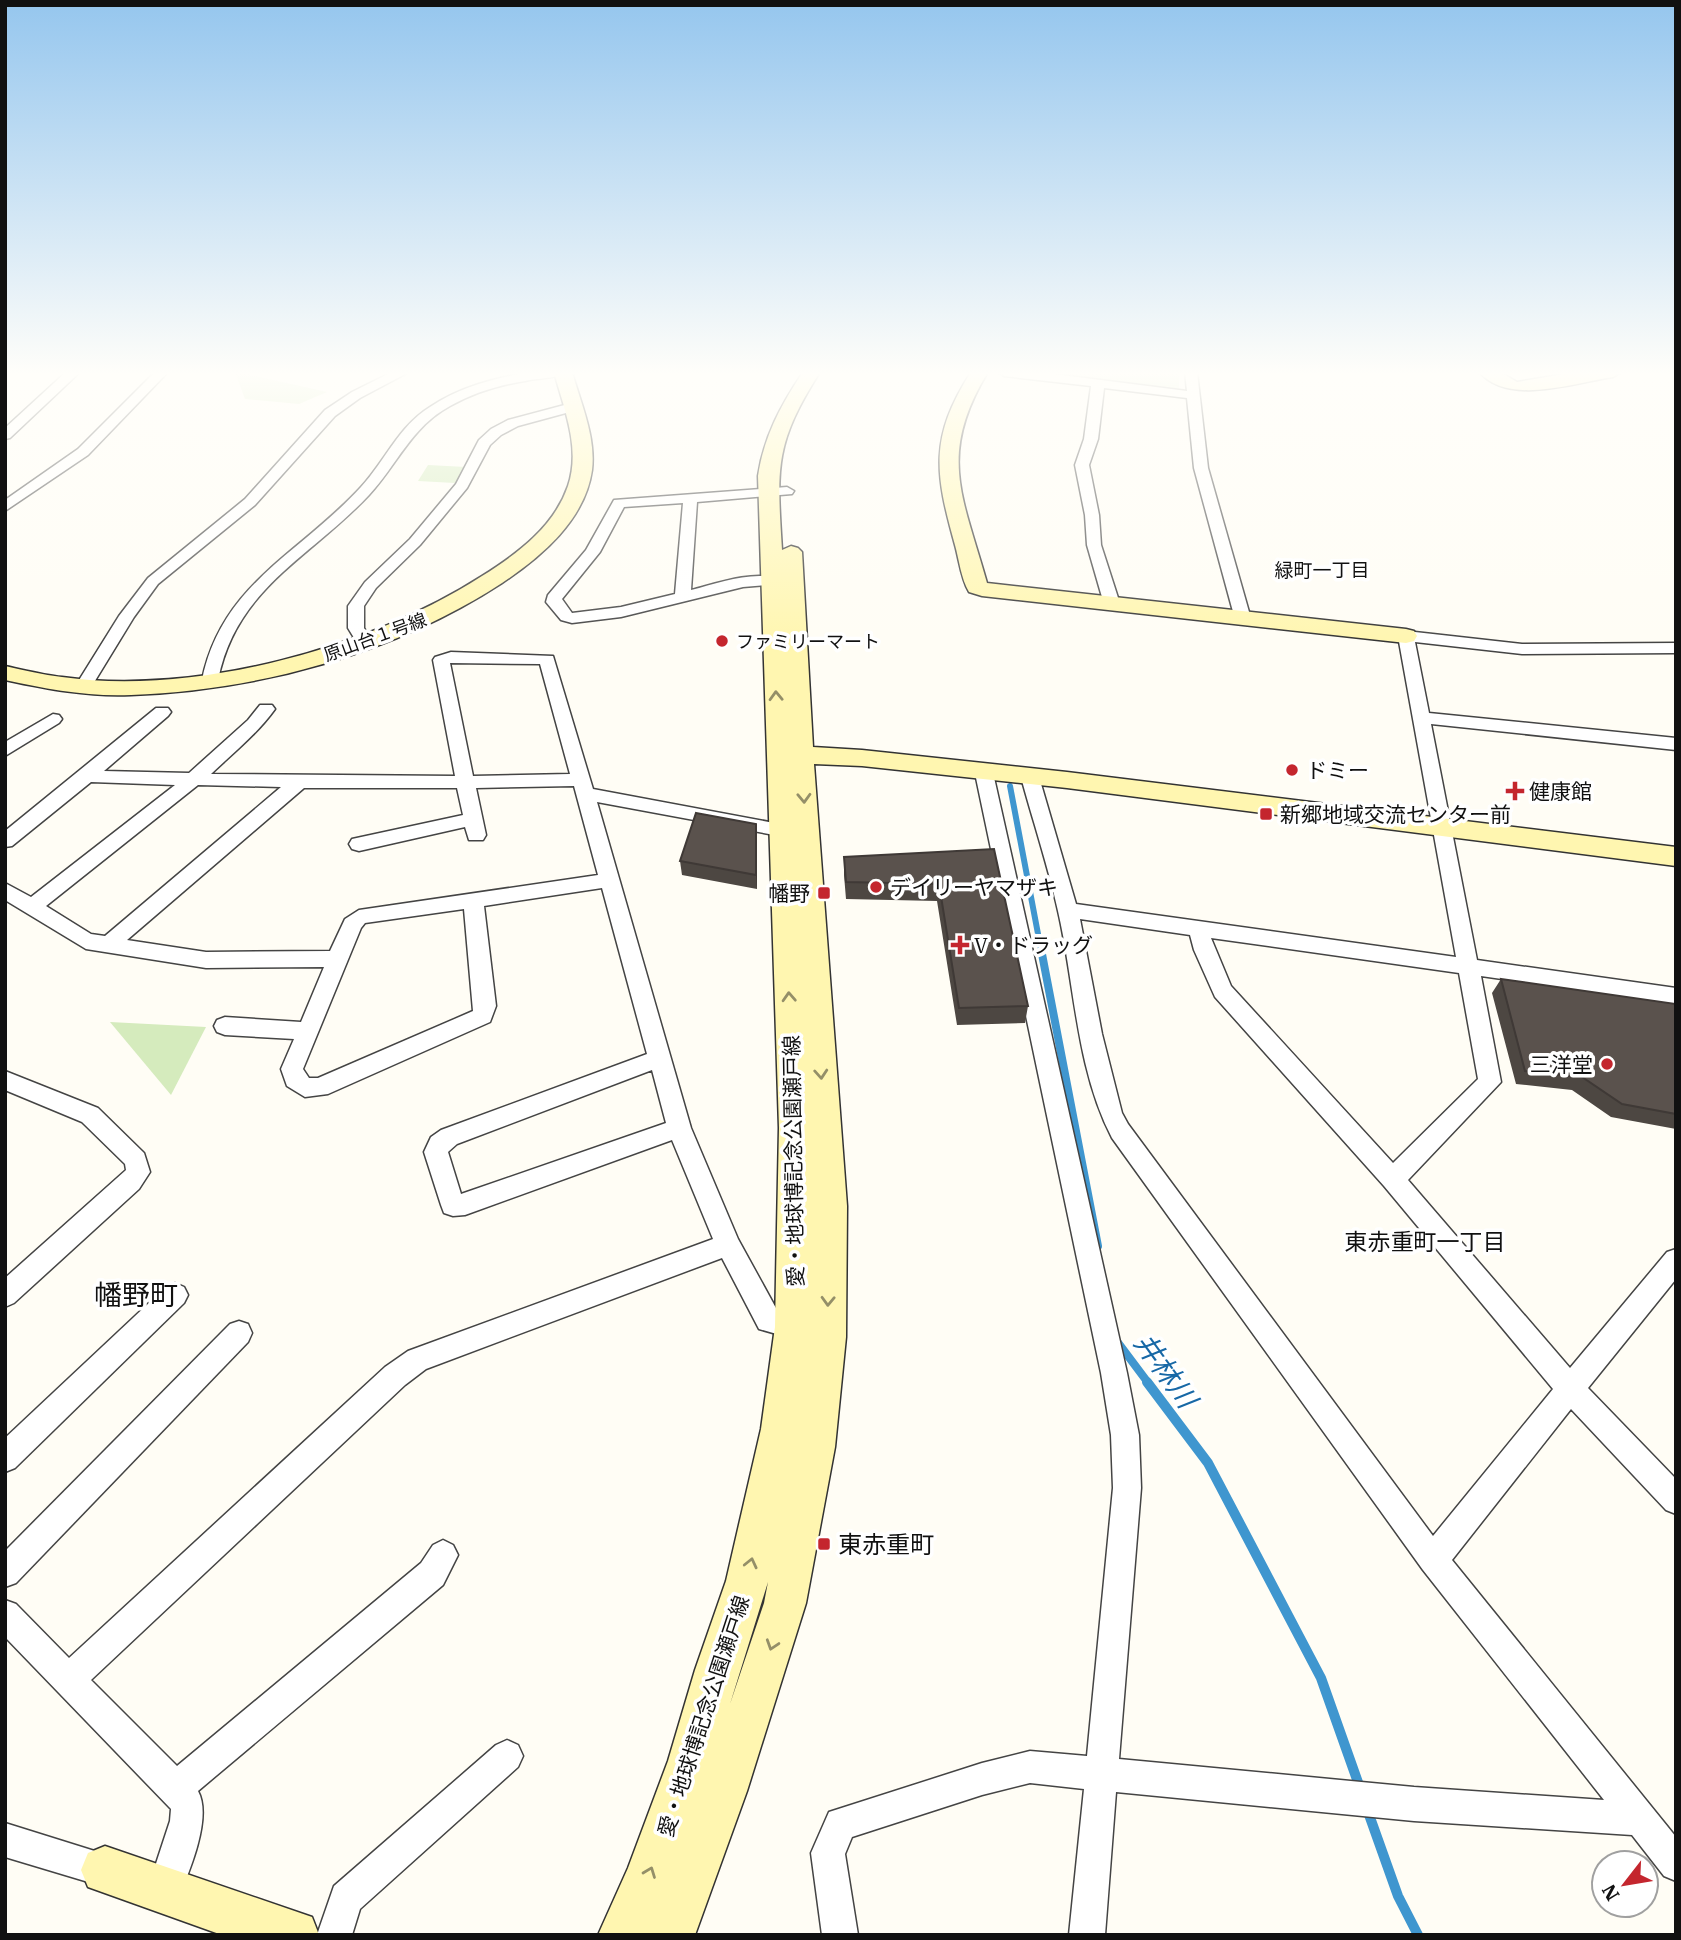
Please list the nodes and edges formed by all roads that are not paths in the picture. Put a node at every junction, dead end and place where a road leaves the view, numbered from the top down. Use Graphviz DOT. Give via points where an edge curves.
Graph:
graph roads {
  1 [pos="68,463"];
  2 [pos="285,463"];
  3 [pos="387,463"];
  4 [pos="474,463"];
  5 [pos="583,463"];
  6 [pos="771,463"];
  7 [pos="787,463"];
  8 [pos="950,463"];
  9 [pos="1083,463"];
  10 [pos="1200,463"];
  11 [pos="778,491"];
  12 [pos="690,498"];
  13 [pos="5,506"];
  14 [pos="772,581"];
  15 [pos="683,597"];
  16 [pos="1112,604"];
  17 [pos="1243,619"];
  18 [pos="1406,636"];
  19 [pos="365,643"];
  20 [pos="1676,648"];
  21 [pos="5,673"];
  22 [pos="210,680"];
  23 [pos="84,685"];
  24 [pos="266,709"];
  25 [pos="162,712"];
  26 [pos="1422,718"];
  27 [pos="52,719"];
  28 [pos="1676,744"];
  29 [pos="5,750"];
  30 [pos="791,754"];
  31 [pos="984,773"];
  32 [pos="87,776"];
  33 [pos="1030,777"];
  34 [pos="193,780"];
  35 [pos="298,783"];
  36 [pos="464,783"];
  37 [pos="583,787"];
  38 [pos="1443,828"];
  39 [pos="794,832"];
  40 [pos="5,841"];
  41 [pos="359,844"];
  42 [pos="1676,857"];
  43 [pos="610,880"];
  44 [pos="5,890"];
  45 [pos="473,899"];
  46 [pos="32,907"];
  47 [pos="1068,910"];
  48 [pos="1199,929"];
  49 [pos="108,945"];
  50 [pos="337,959"];
  51 [pos="1467,968"];
  52 [pos="1676,996"];
  53 [pos="225,1026"];
  54 [pos="309,1031"];
  55 [pos="660,1058"];
  56 [pos="5,1080"];
  57 [pos="679,1128"];
  58 [pos="1393,1179"];
  59 [pos="728,1245"];
  60 [pos="1676,1259"];
  61 [pos="5,1295"];
  62 [pos="175,1295"];
  63 [pos="794,1327"];
  64 [pos="239,1334"];
  65 [pos="827,1337"];
  66 [pos="1570,1390"];
  67 [pos="5,1458"];
  68 [pos="1676,1500"];
  69 [pos="443,1555"];
  70 [pos="1433,1560"];
  71 [pos="5,1572"];
  72 [pos="5,1615"];
  73 [pos="69,1679"];
  74 [pos="507,1756"];
  75 [pos="1103,1774"];
  76 [pos="176,1788"];
  77 [pos="1640,1819"];
  78 [pos="5,1840"];
  79 [pos="1676,1864"];
  80 [pos="105,1870"];
  81 [pos="164,1891"];
  82 [pos="294,1935"];
  83 [pos="334,1935"];
  84 [pos="623,1935"];
  85 [pos="670,1935"];
  86 [pos="840,1935"];
  87 [pos="1087,1935"];
  1 -- 13 [label="street"];
  2 -- 23 [label="street" via="250,502 153,581"];
  3 -- 22 [label="street" via="344,513 259,586 241,608 211,662"];
  4 -- 19 [label="street" via="462,485 356,606 356,628"];
  5 -- 19 [label="main road, 原山台１号線" via="567,509 539,545 482,589"];
  6 -- 11 [label="main road, 愛・地球博記念公園瀬戸線"];
  7 -- 11 [label="main road, 愛・地球博記念公園瀬戸線"];
  8 -- 16 [label="main road" via="952,493 977,587"];
  9 -- 16 [label="street" via="1094,545"];
  10 -- 17 [label="street"];
  11 -- 12 [label="street"];
  11 -- 14 [label="main road, 愛・地球博記念公園瀬戸線"];
  11 -- 30 [label="main road, 愛・地球博記念公園瀬戸線"];
  12 -- 15 [label="street"];
  12 -- 15 [label="street" via="620,503 593,552 554,602 572,618"];
  14 -- 15 [label="street" via="743,582"];
  30 -- 14 [label="main road, 愛・地球博記念公園瀬戸線, one-way"];
  16 -- 17 [label="main road"];
  17 -- 18 [label="main road"];
  18 -- 20 [label="street" via="1541,649"];
  18 -- 26 [label="street"];
  19 -- 22 [label="main road, 原山台１号線" via="292,665"];
  21 -- 23 [label="main road, 原山台１号線"];
  22 -- 23 [label="main road, 原山台１号線" via="130,687"];
  24 -- 34 [label="street"];
  25 -- 32 [label="street"];
  26 -- 28 [label="street"];
  26 -- 38 [label="street"];
  27 -- 29 [label="street"];
  30 -- 31 [label="main road"];
  30 -- 39 [label="main road, 愛・地球博記念公園瀬戸線"];
  31 -- 33 [label="main road"];
  31 -- 75 [label="street" via="1125,1435 1126,1488"];
  32 -- 34 [label="street"];
  32 -- 40 [label="street"];
  33 -- 38 [label="main road"];
  33 -- 47 [label="street"];
  34 -- 35 [label="street"];
  34 -- 46 [label="street"];
  35 -- 36 [label="street"];
  35 -- 49 [label="street"];
  36 -- 37 [label="street"];
  36 -- 37 [label="street" via="441,660 547,659"];
  36 -- 41 [label="street" via="474,827"];
  37 -- 39 [label="street"];
  37 -- 43 [label="street"];
  38 -- 42 [label="main road"];
  38 -- 51 [label="street"];
  63 -- 39 [label="main road, 愛・地球博記念公園瀬戸線, one-way"];
  39 -- 65 [label="main road, 愛・地球博記念公園瀬戸線, one-way" via="830,1206"];
  43 -- 45 [label="street"];
  43 -- 55 [label="street"];
  44 -- 46 [label="street"];
  45 -- 50 [label="street" via="359,917"];
  45 -- 54 [label="street" via="485,1006 482,1016 320,1087 305,1088 295,1080 292,1069"];
  46 -- 49 [label="street" via="86,941"];
  47 -- 48 [label="street"];
  47 -- 70 [label="street" via="1091,1034 1111,1114 1120,1131"];
  48 -- 51 [label="street"];
  48 -- 58 [label="street" via="1223,991"];
  49 -- 50 [label="street" via="206,960"];
  50 -- 54 [label="street"];
  51 -- 52 [label="street"];
  51 -- 58 [label="street" via="1490,1082"];
  53 -- 54 [label="street"];
  55 -- 57 [label="street"];
  55 -- 57 [label="street" via="449,1137 436,1152 453,1205 465,1204"];
  56 -- 61 [label="street" via="90,1115 136,1160 138,1172"];
  57 -- 59 [label="street"];
  58 -- 66 [label="street"];
  59 -- 63 [label="street" via="768,1320"];
  59 -- 73 [label="street" via="417,1360"];
  60 -- 66 [label="street"];
  62 -- 67 [label="street"];
  63 -- 65 [label="street"];
  84 -- 63 [label="main road, 愛・地球博記念公園瀬戸線, one-way" via="691,1761 747,1581 781,1429"];
  64 -- 71 [label="street"];
  65 -- 85 [label="main road, 愛・地球博記念公園瀬戸線, one-way" via="815,1447 786,1603"];
  66 -- 68 [label="street"];
  66 -- 70 [label="street"];
  69 -- 76 [label="street" via="432,1574"];
  70 -- 77 [label="street"];
  72 -- 73 [label="street"];
  73 -- 76 [label="street"];
  74 -- 83 [label="street" via="346,1898"];
  75 -- 77 [label="street" via="1414,1804"];
  75 -- 86 [label="street" via="1030,1767 841,1824 828,1853"];
  75 -- 87 [label="street"];
  76 -- 81 [label="street" via="188,1804 187,1821"];
  77 -- 79 [label="street"];
  78 -- 80 [label="street"];
  80 -- 81 [label="main road"];
  81 -- 82 [label="main road"];
}
